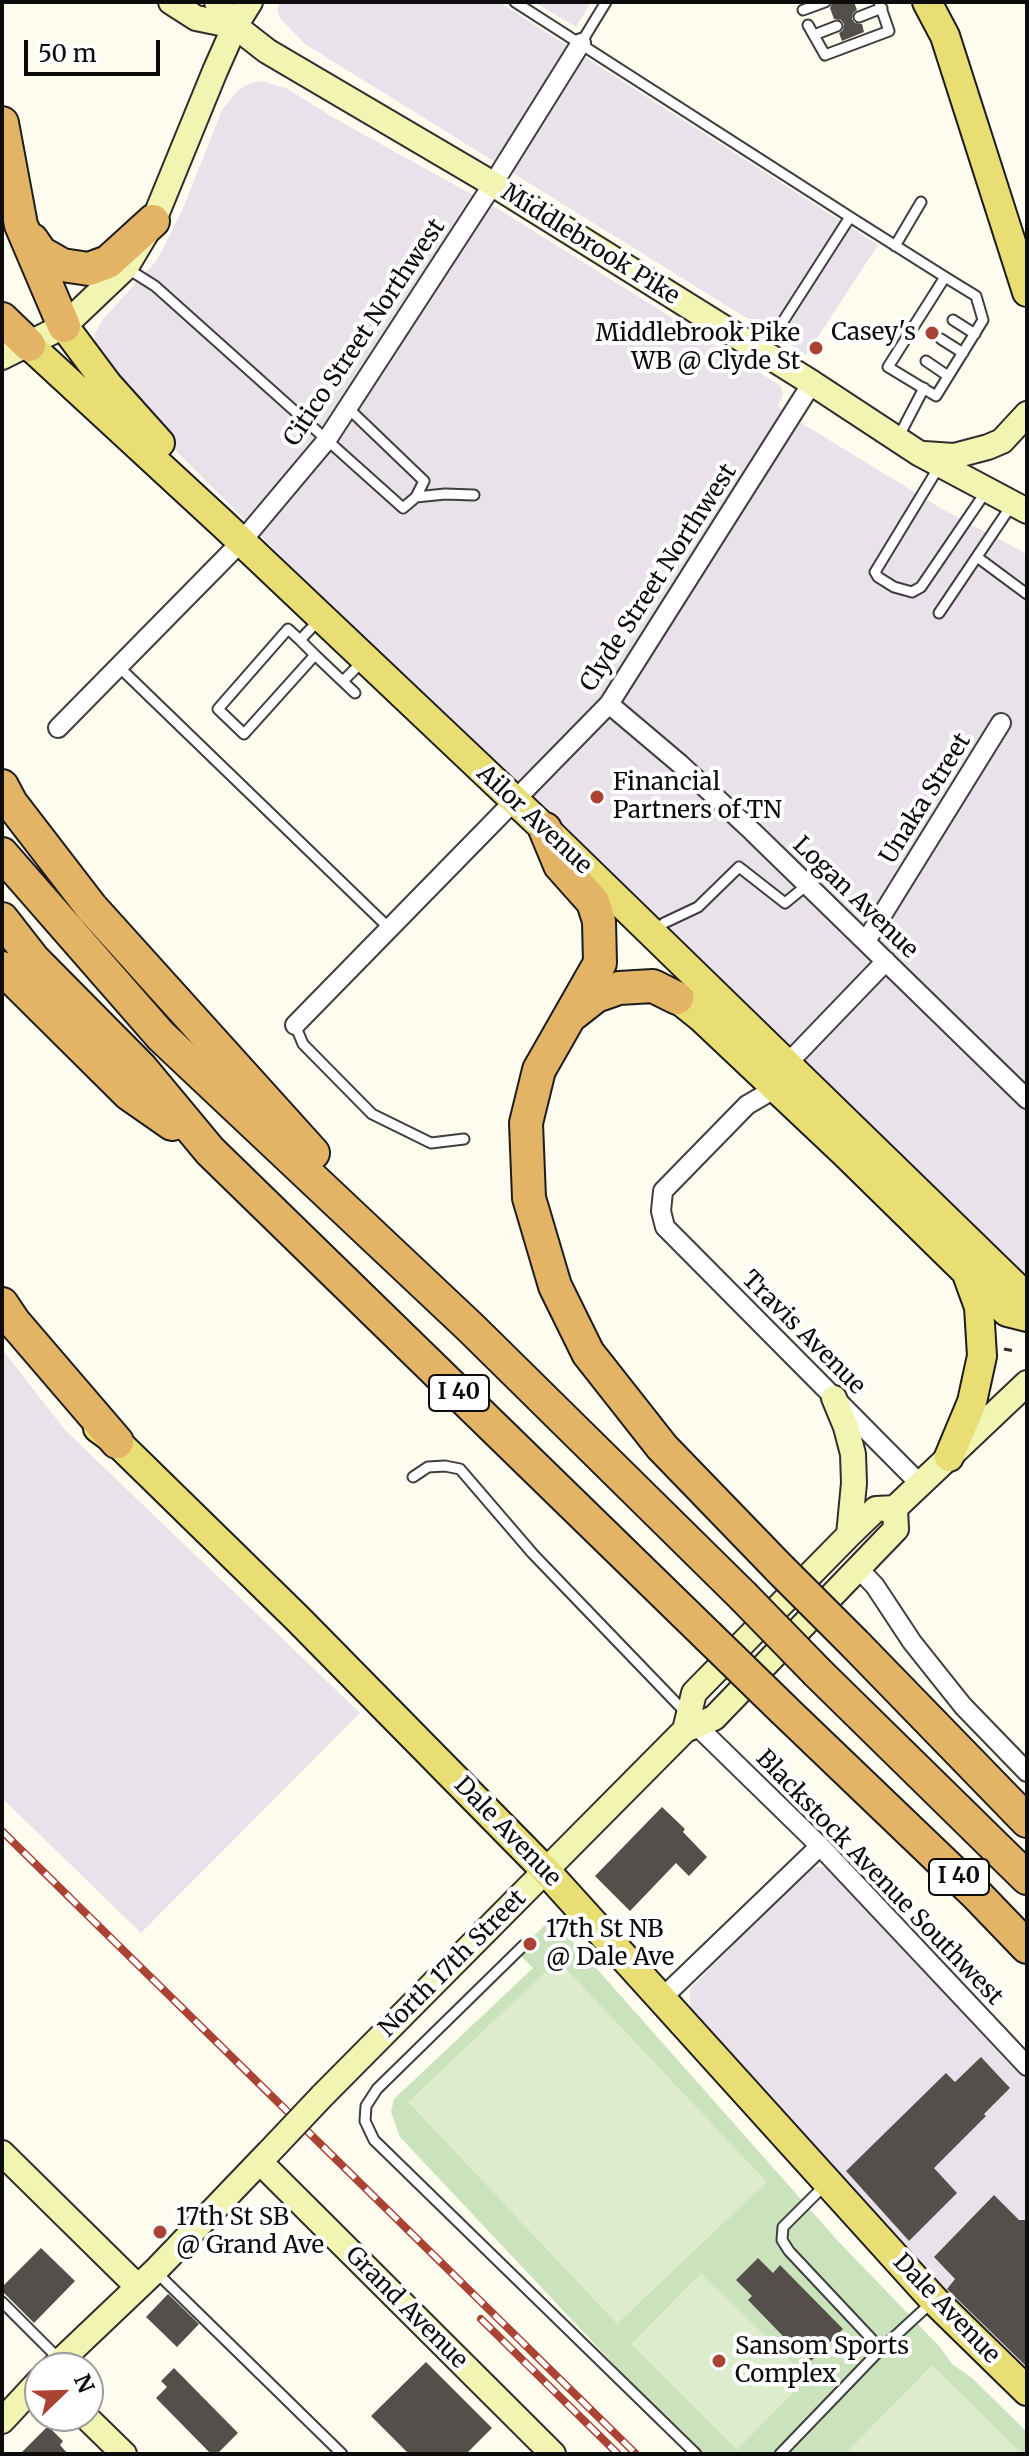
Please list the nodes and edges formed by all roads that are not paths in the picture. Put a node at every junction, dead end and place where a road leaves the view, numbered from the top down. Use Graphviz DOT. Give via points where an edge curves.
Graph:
graph roads {
  1 [pos="171,2"];
  2 [pos="217,2"];
  3 [pos="250,2"];
  4 [pos="515,2"];
  5 [pos="606,2"];
  6 [pos="825,2"];
  7 [pos="927,2"];
  8 [pos="942,2"];
  9 [pos="880,5"];
  10 [pos="803,10"];
  11 [pos="859,17"];
  12 [pos="808,25"];
  13 [pos="235,26"];
  14 [pos="837,26"];
  15 [pos="814,35"];
  16 [pos="945,36"];
  17 [pos="581,43"];
  18 [pos="2,123"];
  19 [pos="493,184"];
  20 [pos="921,202"];
  21 [pos="850,217"];
  22 [pos="153,221"];
  23 [pos="21,225"];
  24 [pos="895,246"];
  25 [pos="126,267"];
  26 [pos="945,277"];
  27 [pos="1027,292"];
  28 [pos="2,319"];
  29 [pos="953,320"];
  30 [pos="64,326"];
  31 [pos="975,334"];
  32 [pos="941,339"];
  33 [pos="16,351"];
  34 [pos="763,353"];
  35 [pos="963,353"];
  36 [pos="926,361"];
  37 [pos="948,376"];
  38 [pos="812,383"];
  39 [pos="924,388"];
  40 [pos="348,408"];
  41 [pos="1027,414"];
  42 [pos="897,439"];
  43 [pos="326,441"];
  44 [pos="930,459"];
  45 [pos="987,490"];
  46 [pos="474,495"];
  47 [pos="416,497"];
  48 [pos="1020,507"];
  49 [pos="233,533"];
  50 [pos="977,557"];
  51 [pos="1027,594"];
  52 [pos="939,613"];
  53 [pos="322,617"];
  54 [pos="300,640"];
  55 [pos="315,655"];
  56 [pos="365,659"];
  57 [pos="118,666"];
  58 [pos="343,681"];
  59 [pos="355,693"];
  60 [pos="609,704"];
  61 [pos="1001,723"];
  62 [pos="58,728"];
  63 [pos="2,786"];
  64 [pos="514,800"];
  65 [pos="545,829"];
  66 [pos="2,854"];
  67 [pos="807,885"];
  68 [pos="2,919"];
  69 [pos="389,928"];
  70 [pos="654,934"];
  71 [pos="866,941"];
  72 [pos="886,961"];
  73 [pos="2,968"];
  74 [pos="677,998"];
  75 [pos="568,1019"];
  76 [pos="295,1025"];
  77 [pos="782,1076"];
  78 [pos="1027,1099"];
  79 [pos="464,1139"];
  80 [pos="210,1151"];
  81 [pos="967,1273"];
  82 [pos="2,1304"];
  83 [pos="1027,1306"];
  84 [pos="1027,1317"];
  85 [pos="2,1326"];
  86 [pos="471,1328"];
  87 [pos="1027,1383"];
  88 [pos="834,1398"];
  89 [pos="117,1442"];
  90 [pos="949,1457"];
  91 [pos="413,1477"];
  92 [pos="920,1484"];
  93 [pos="895,1508"];
  94 [pos="849,1535"];
  95 [pos="858,1568"];
  96 [pos="690,1723"];
  97 [pos="1027,1772"];
  98 [pos="888,1810"];
  99 [pos="1027,1821"];
  100 [pos="820,1846"];
  101 [pos="545,1870"];
  102 [pos="1027,1878"];
  103 [pos="524,1945"];
  104 [pos="1027,1947"];
  105 [pos="1027,1968"];
  106 [pos="662,1998"];
  107 [pos="1027,2066"];
  108 [pos="2,2153"];
  109 [pos="265,2156"];
  110 [pos="828,2183"];
  111 [pos="147,2279"];
  112 [pos="934,2300"];
  113 [pos="2,2302"];
  114 [pos="881,2349"];
  115 [pos="46,2352"];
  116 [pos="70,2352"];
  117 [pos="1027,2391"];
  118 [pos="24,2397"];
  119 [pos="2,2421"];
  120 [pos="101,2432"];
  121 [pos="124,2454"];
  122 [pos="342,2454"];
  123 [pos="553,2454"];
  124 [pos="696,2454"];
  125 [pos="780,2454"];
  1 -- 13 [label="main road, Middlebrook Pike" via="196,18"];
  2 -- 13 [label="main road, Middlebrook Pike"];
  3 -- 13 [label="main road"];
  4 -- 17 [label="lane"];
  5 -- 17 [label="lane"];
  6 -- 10 [label="lane"];
  7 -- 16 [label="main road"];
  8 -- 16 [label="main road"];
  9 -- 11 [label="lane"];
  9 -- 15 [label="lane" via="889,31 825,55"];
  12 -- 15 [label="lane"];
  13 -- 19 [label="main road, Middlebrook Pike" via="267,51"];
  13 -- 22 [label="main road"];
  14 -- 15 [label="lane"];
  16 -- 27 [label="main road"];
  17 -- 19 [label="street, Citico Street Northwest"];
  17 -- 21 [label="lane"];
  18 -- 23 [label="highway"];
  19 -- 34 [label="main road, Middlebrook Pike"];
  19 -- 40 [label="street, Citico Street Northwest"];
  20 -- 24 [label="lane"];
  21 -- 24 [label="lane"];
  21 -- 34 [label="lane"];
  22 -- 23 [label="highway" via="108,262 89,269 62,265 41,253"];
  22 -- 25 [label="main road"];
  23 -- 30 [label="highway"];
  24 -- 26 [label="lane"];
  25 -- 30 [label="main road"];
  25 -- 43 [label="lane" via="155,286"];
  26 -- 31 [label="lane" via="976,296 983,320"];
  26 -- 39 [label="lane" via="920,325 888,367"];
  28 -- 33 [label="highway"];
  29 -- 31 [label="lane"];
  30 -- 33 [label="main road"];
  30 -- 49 [label="main road" via="108,385 201,487"];
  31 -- 35 [label="lane"];
  32 -- 35 [label="lane"];
  33 -- 49 [label="main road, Ailor Avenue"];
  34 -- 38 [label="main road, Middlebrook Pike"];
  35 -- 37 [label="lane"];
  36 -- 37 [label="lane"];
  37 -- 39 [label="lane" via="936,396"];
  38 -- 42 [label="main road, Middlebrook Pike"];
  38 -- 60 [label="street, Clyde Street Northwest"];
  39 -- 42 [label="lane"];
  40 -- 43 [label="street, Citico Street Northwest"];
  40 -- 47 [label="lane" via="424,481"];
  41 -- 44 [label="main road" via="1002,441"];
  42 -- 44 [label="main road, Middlebrook Pike"];
  43 -- 47 [label="lane" via="403,508"];
  43 -- 49 [label="street, Citico Street Northwest"];
  44 -- 45 [label="main road, Middlebrook Pike"];
  44 -- 45 [label="lane" via="875,572 894,587 912,592 921,587"];
  45 -- 48 [label="main road, Middlebrook Pike"];
  46 -- 47 [label="lane"];
  48 -- 50 [label="lane"];
  49 -- 53 [label="main road, Ailor Avenue"];
  49 -- 57 [label="street, Citico Street Northwest"];
  50 -- 51 [label="lane"];
  50 -- 52 [label="lane"];
  53 -- 54 [label="lane"];
  53 -- 56 [label="main road, Ailor Avenue"];
  54 -- 55 [label="lane"];
  54 -- 55 [label="lane" via="288,629 218,709 244,734"];
  55 -- 58 [label="lane"];
  56 -- 58 [label="lane"];
  56 -- 64 [label="main road, Ailor Avenue"];
  57 -- 62 [label="street, Citico Street Northwest"];
  57 -- 69 [label="lane"];
  58 -- 59 [label="lane"];
  60 -- 64 [label="street, Clyde Street Northwest"];
  60 -- 67 [label="street, Logan Avenue"];
  61 -- 71 [label="street, Unaka Street"];
  63 -- 86 [label="highway" via="91,907"];
  64 -- 65 [label="main road, Ailor Avenue"];
  64 -- 69 [label="street, Clyde Street Northwest"];
  65 -- 70 [label="main road, Ailor Avenue"];
  65 -- 75 [label="highway" via="560,865 593,902 599,921 600,963"];
  66 -- 86 [label="highway, I 40" via="161,1036"];
  67 -- 70 [label="lane" via="785,903 739,867 698,907 664,923"];
  67 -- 71 [label="street, Logan Avenue"];
  68 -- 80 [label="highway, I 40" via="34,960 141,1068"];
  69 -- 76 [label="street, Clyde Street Northwest"];
  70 -- 77 [label="main road, Ailor Avenue"];
  71 -- 72 [label="street, Logan Avenue"];
  72 -- 77 [label="street"];
  72 -- 78 [label="street, Logan Avenue"];
  73 -- 80 [label="highway" via="129,1094"];
  74 -- 75 [label="highway" via="653,986 619,988 596,996"];
  74 -- 77 [label="main road, Ailor Avenue"];
  75 -- 99 [label="highway, bridge" via="539,1070 526,1123 529,1198 555,1286 588,1353 662,1447"];
  76 -- 79 [label="lane" via="303,1044 372,1114 431,1143"];
  77 -- 81 [label="main road, Ailor Avenue"];
  77 -- 83 [label="main road, Ailor Avenue" via="1023,1294"];
  77 -- 88 [label="street, Travis Avenue" via="663,1191 661,1211 665,1227 682,1246"];
  80 -- 98 [label="highway, I 40, bridge"];
  81 -- 84 [label="main road, Ailor Avenue" via="1007,1312"];
  81 -- 90 [label="main road" via="979,1307 982,1356 972,1402"];
  82 -- 89 [label="highway"];
  85 -- 89 [label="main road, Dale Avenue" via="71,1407"];
  86 -- 102 [label="highway, I 40, bridge"];
  87 -- 90 [label="main road, North 17th Street"];
  88 -- 92 [label="street, Travis Avenue"];
  88 -- 94 [label="main road" via="853,1454"];
  89 -- 101 [label="main road, Dale Avenue"];
  90 -- 92 [label="main road, North 17th Street"];
  91 -- 96 [label="lane, Blackstock Avenue Southwest" via="428,1467 460,1469"];
  92 -- 93 [label="main road, North 17th Street"];
  93 -- 94 [label="main road, North 17th Street" via="876,1509"];
  93 -- 95 [label="main road, North 17th Street" via="896,1529"];
  94 -- 96 [label="main road, North 17th Street" via="694,1693"];
  95 -- 96 [label="main road, North 17th Street" via="714,1718"];
  95 -- 97 [label="street" via="955,1697"];
  96 -- 100 [label="street, Blackstock Avenue Southwest"];
  96 -- 101 [label="main road, North 17th Street"];
  98 -- 104 [label="highway, I 40"];
  98 -- 105 [label="highway"];
  100 -- 106 [label="street"];
  100 -- 107 [label="street, Blackstock Avenue Southwest"];
  101 -- 106 [label="main road, Dale Avenue"];
  101 -- 109 [label="main road, North 17th Street, bridge"];
  103 -- 124 [label="lane" via="377,2089 366,2106 365,2121 374,2140"];
  106 -- 110 [label="main road, Dale Avenue"];
  108 -- 111 [label="main road"];
  109 -- 111 [label="main road, North 17th Street"];
  109 -- 123 [label="main road, Grand Avenue"];
  110 -- 112 [label="main road, Dale Avenue"];
  110 -- 114 [label="lane" via="783,2227 782,2240"];
  111 -- 116 [label="main road, North 17th Street"];
  111 -- 122 [label="lane"];
  112 -- 114 [label="lane"];
  112 -- 117 [label="main road, Dale Avenue"];
  113 -- 115 [label="lane"];
  114 -- 125 [label="lane"];
  118 -- 119 [label="main road"];
  120 -- 121 [label="main road"];
}
